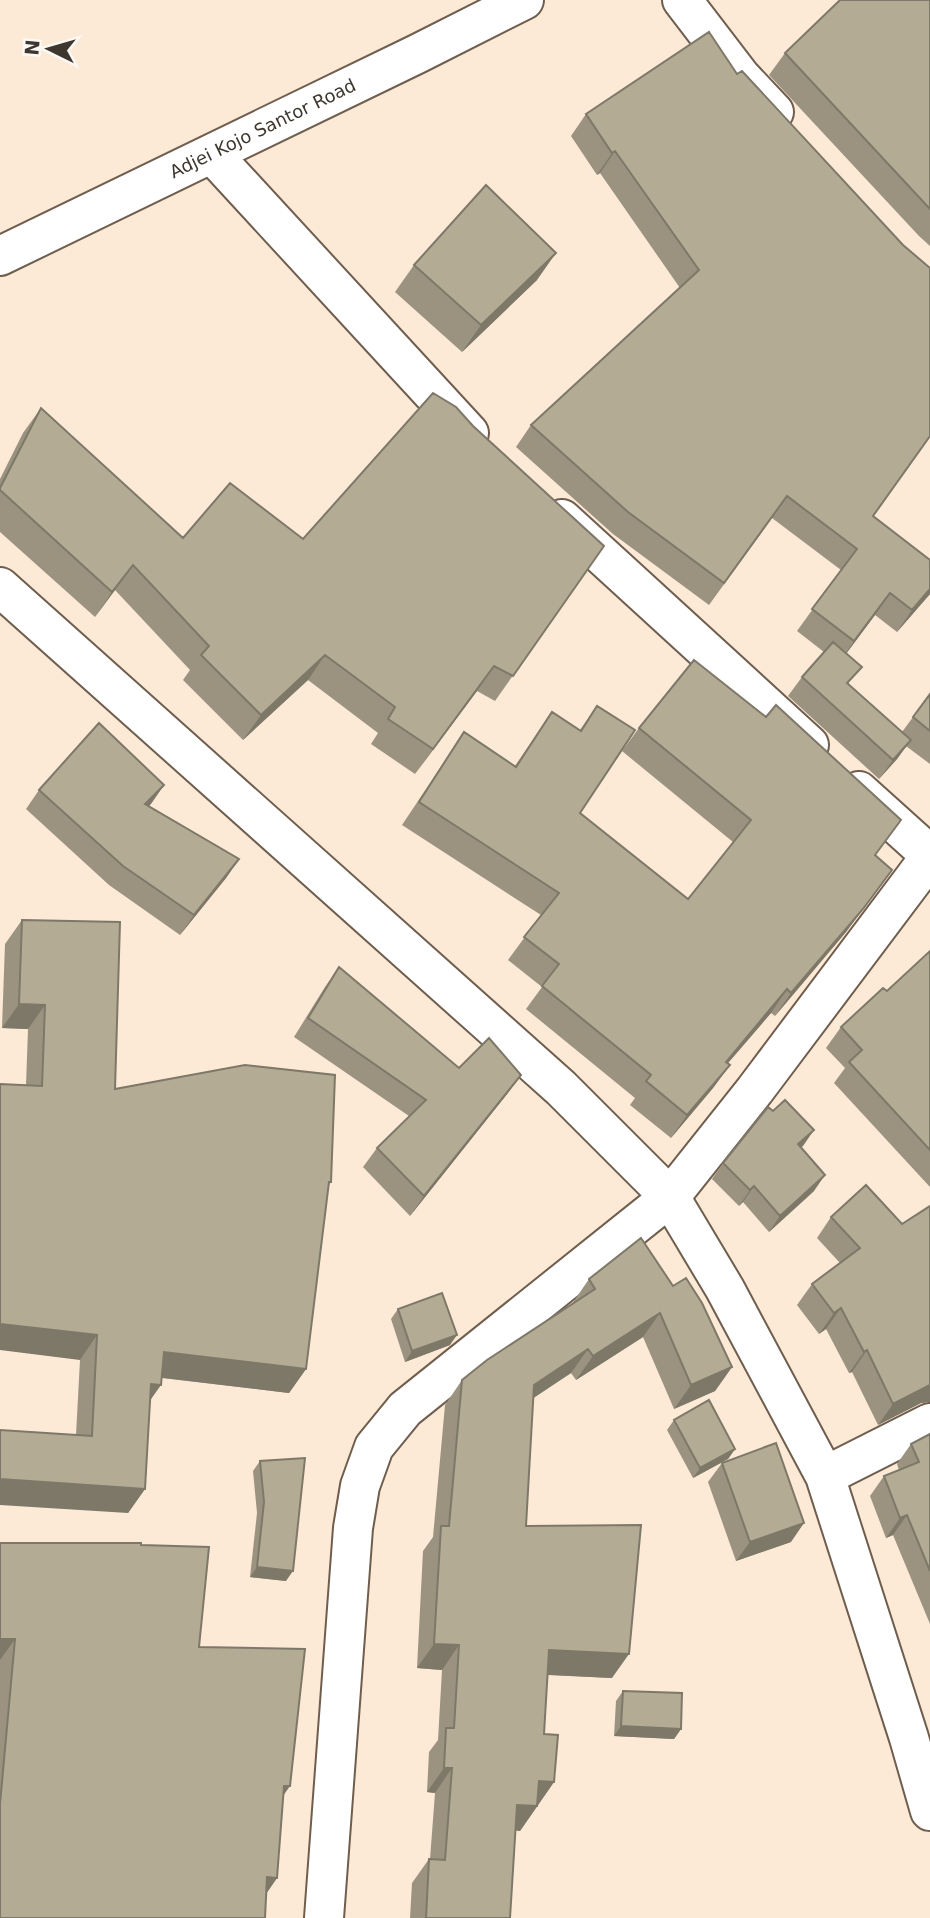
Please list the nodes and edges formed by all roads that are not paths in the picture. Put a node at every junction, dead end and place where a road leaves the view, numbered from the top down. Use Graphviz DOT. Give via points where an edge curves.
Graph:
graph roads {
  1 [pos="524,0"];
  2 [pos="682,0"];
  3 [pos="795,135"];
  4 [pos="212,154"];
  5 [pos="0,256"];
  6 [pos="491,454"];
  7 [pos="532,491"];
  8 [pos="0,587"];
  9 [pos="930,856"];
  10 [pos="670,1197"];
  11 [pos="930,1423"];
  12 [pos="825,1476"];
  13 [pos="930,1811"];
  14 [pos="324,1918"];
  1 -- 4 [label="street, Adjei Kojo Santor Road"];
  2 -- 3 [label="street" via="741,77"];
  4 -- 5 [label="street, Adjei Kojo Santor Road"];
  4 -- 6 [label="street"];
  7 -- 9 [label="street"];
  8 -- 10 [label="street" via="561,1088"];
  9 -- 10 [label="street"];
  10 -- 12 [label="street"];
  10 -- 14 [label="street" via="405,1409 374,1447 360,1486 354,1528"];
  11 -- 12 [label="street"];
  12 -- 13 [label="street"];
}
